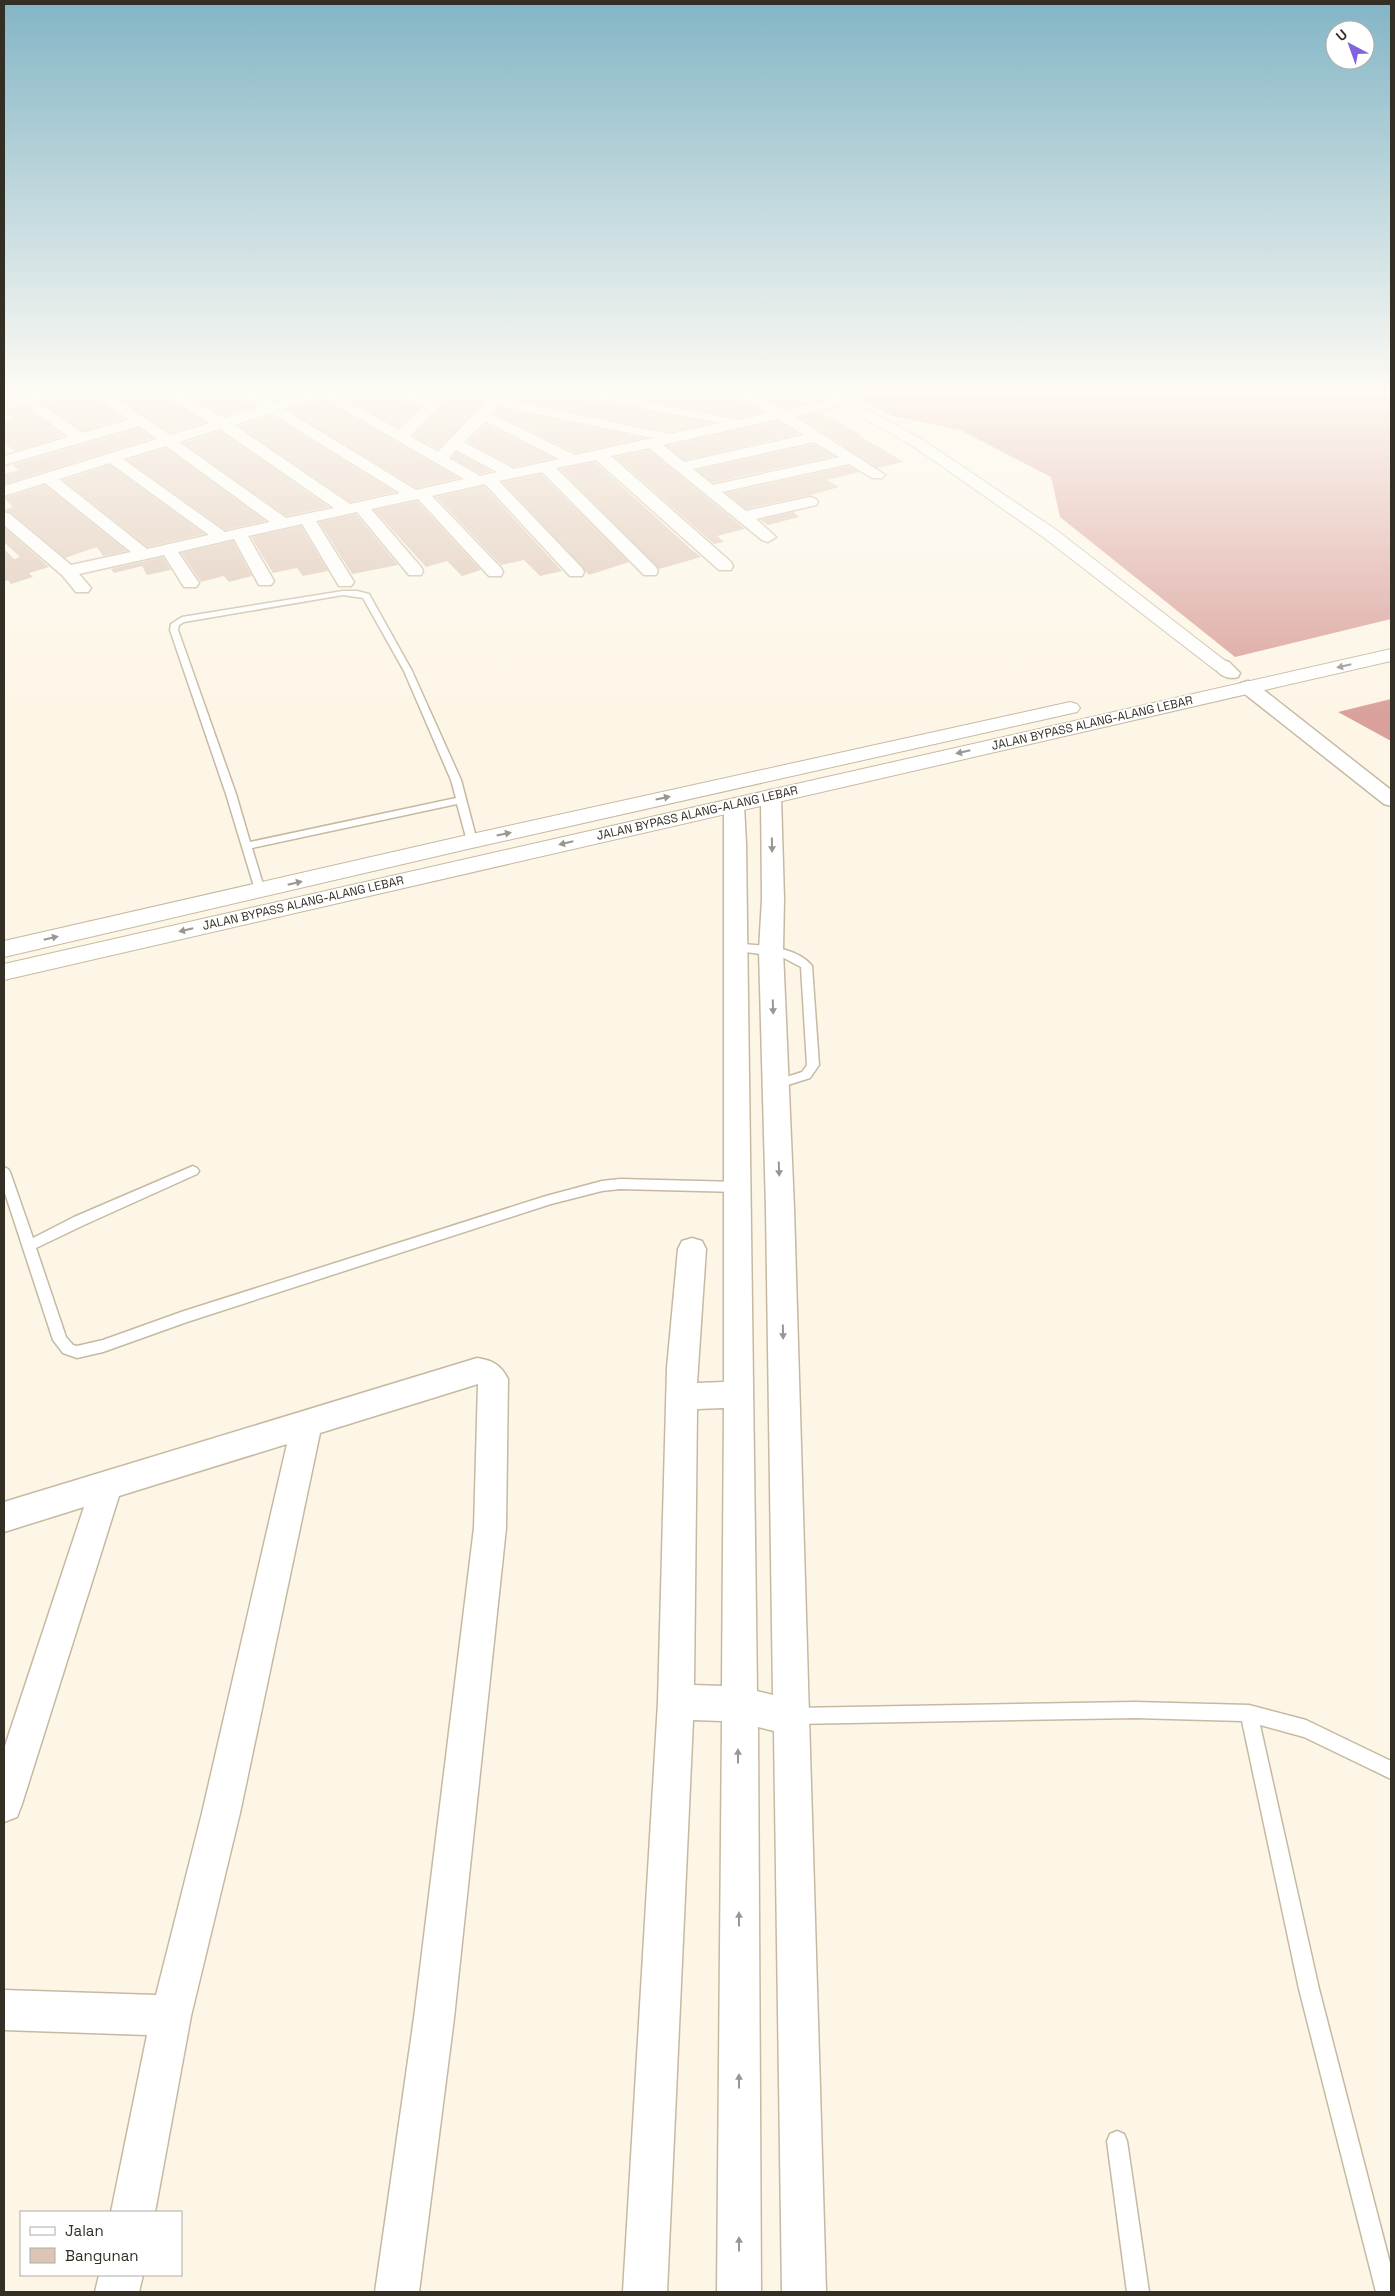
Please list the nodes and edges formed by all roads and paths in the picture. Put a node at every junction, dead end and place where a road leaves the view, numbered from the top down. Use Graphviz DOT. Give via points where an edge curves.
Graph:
graph roads {
  1 [pos="76,500"];
  2 [pos="171,500"];
  3 [pos="250,500"];
  4 [pos="343,500"];
  5 [pos="390,500"];
  6 [pos="424,500"];
  7 [pos="503,500"];
  8 [pos="579,500"];
  9 [pos="651,500"];
  10 [pos="722,500"];
  11 [pos="1001,500"];
  12 [pos="810,502"];
  13 [pos="355,508"];
  14 [pos="4,517"];
  15 [pos="743,517"];
  16 [pos="307,519"];
  17 [pos="284,524"];
  18 [pos="239,534"];
  19 [pos="222,537"];
  20 [pos="768,537"];
  21 [pos="169,550"];
  22 [pos="146,555"];
  23 [pos="726,566"];
  24 [pos="650,570"];
  25 [pos="68,571"];
  26 [pos="415,571"];
  27 [pos="496,572"];
  28 [pos="576,572"];
  29 [pos="265,581"];
  30 [pos="345,582"];
  31 [pos="190,583"];
  32 [pos="82,588"];
  33 [pos="1391,638"];
  34 [pos="1391,655"];
  35 [pos="1226,670"];
  36 [pos="1248,688"];
  37 [pos="772,796"];
  38 [pos="461,800"];
  39 [pos="1391,800"];
  40 [pos="734,805"];
  41 [pos="472,841"];
  42 [pos="246,846"];
  43 [pos="260,891"];
  44 [pos="736,947"];
  45 [pos="4,949"];
  46 [pos="771,950"];
  47 [pos="4,972"];
  48 [pos="193,1171"];
  49 [pos="4,1172"];
  50 [pos="739,1187"];
  51 [pos="30,1245"];
  52 [pos="692,1249"];
  53 [pos="739,1395"];
  54 [pos="681,1396"];
  55 [pos="307,1424"];
  56 [pos="107,1485"];
  57 [pos="4,1517"];
  58 [pos="676,1702"];
  59 [pos="738,1704"];
  60 [pos="1249,1713"];
  61 [pos="790,1716"];
  62 [pos="1391,1770"];
  63 [pos="4,1804"];
  64 [pos="4,2010"];
  65 [pos="171,2016"];
  66 [pos="1118,2141"];
  67 [pos="133,2211"];
  68 [pos="121,2276"];
  69 [pos="117,2292"];
  70 [pos="397,2292"];
  71 [pos="645,2292"];
  72 [pos="740,2292"];
  73 [pos="804,2292"];
  74 [pos="1138,2292"];
  75 [pos="1387,2292"];
  1 -- 22 [label="street"];
  2 -- 19 [label="street"];
  3 -- 17 [label="street"];
  4 -- 13 [label="street"];
  5 -- 13 [label="street"];
  6 -- 27 [label="street"];
  7 -- 28 [label="street"];
  8 -- 24 [label="street"];
  9 -- 23 [label="street"];
  10 -- 15 [label="street"];
  11 -- 35 [label="main road" via="1049,533"];
  12 -- 15 [label="street"];
  13 -- 16 [label="street"];
  13 -- 26 [label="street"];
  14 -- 25 [label="street"];
  15 -- 20 [label="street"];
  16 -- 17 [label="street"];
  16 -- 30 [label="street"];
  17 -- 18 [label="street"];
  18 -- 19 [label="street"];
  18 -- 29 [label="street"];
  19 -- 21 [label="street"];
  21 -- 22 [label="street"];
  21 -- 31 [label="street"];
  22 -- 25 [label="street"];
  25 -- 32 [label="street"];
  33 -- 35 [label="main road, JALAN BYPASS ALANG-ALANG LEBAR"];
  34 -- 36 [label="main road, JALAN BYPASS ALANG-ALANG LEBAR, one-way"];
  41 -- 35 [label="main road, JALAN BYPASS ALANG-ALANG LEBAR, one-way"];
  36 -- 37 [label="main road, JALAN BYPASS ALANG-ALANG LEBAR, one-way"];
  36 -- 39 [label="street"];
  37 -- 40 [label="main road, JALAN BYPASS ALANG-ALANG LEBAR"];
  37 -- 46 [label="street, one-way"];
  38 -- 41 [label="lane"];
  38 -- 42 [label="lane"];
  38 -- 42 [label="lane" via="456,780 408,671 366,596 343,593 182,620 175,624 174,630"];
  40 -- 44 [label="street"];
  40 -- 47 [label="main road, JALAN BYPASS ALANG-ALANG LEBAR, one-way"];
  43 -- 41 [label="main road, JALAN BYPASS ALANG-ALANG LEBAR, one-way"];
  42 -- 43 [label="lane"];
  45 -- 43 [label="main road, JALAN BYPASS ALANG-ALANG LEBAR, one-way"];
  44 -- 46 [label="lane"];
  44 -- 50 [label="street"];
  46 -- 61 [label="street, one-way" via="780,1208"];
  48 -- 51 [label="lane"];
  49 -- 51 [label="lane"];
  50 -- 51 [label="lane" via="602,1186 551,1199 77,1352 68,1349 60,1340"];
  50 -- 53 [label="street"];
  52 -- 54 [label="street"];
  53 -- 54 [label="street"];
  53 -- 59 [label="street"];
  54 -- 58 [label="street"];
  55 -- 56 [label="street"];
  55 -- 65 [label="street" via="221,1813"];
  55 -- 70 [label="street" via="477,1371 493,1379 490,1528 434,2018"];
  56 -- 57 [label="street"];
  56 -- 63 [label="street"];
  58 -- 59 [label="street"];
  58 -- 71 [label="street"];
  59 -- 61 [label="street"];
  72 -- 59 [label="street, one-way"];
  60 -- 61 [label="lane" via="1135,1710"];
  60 -- 62 [label="lane" via="1306,1729"];
  60 -- 75 [label="lane" via="1309,1989"];
  61 -- 73 [label="street"];
  64 -- 65 [label="street"];
  65 -- 67 [label="street"];
  66 -- 74 [label="lane"];
  68 -- 69 [label="street"];
}
